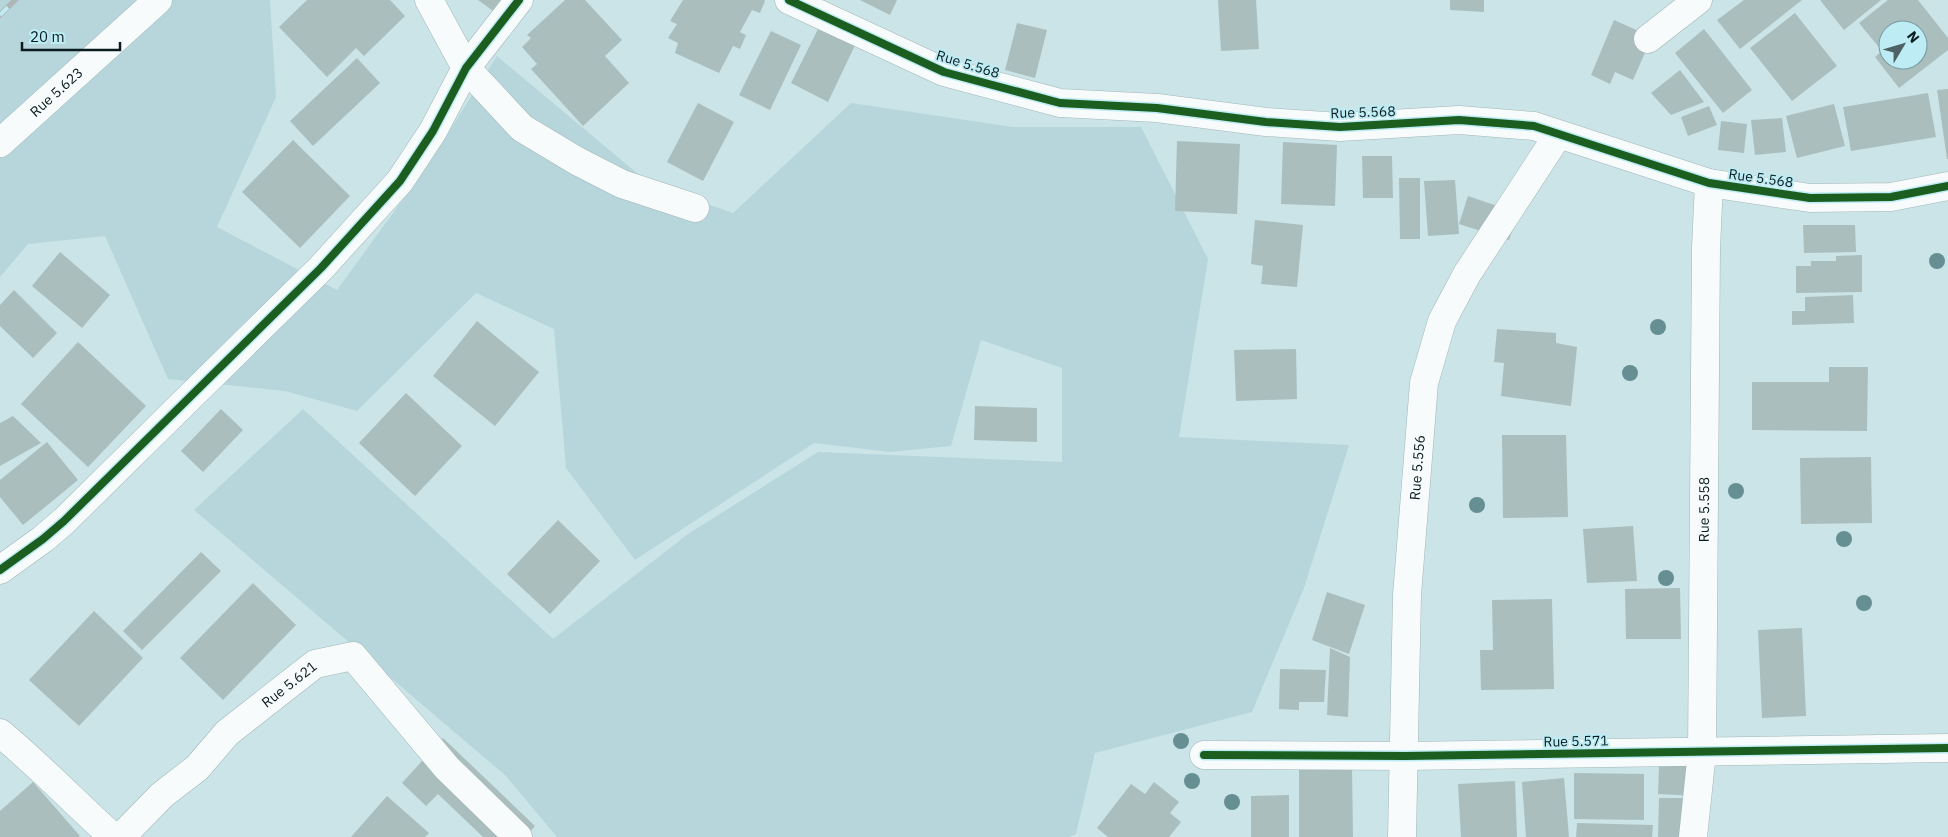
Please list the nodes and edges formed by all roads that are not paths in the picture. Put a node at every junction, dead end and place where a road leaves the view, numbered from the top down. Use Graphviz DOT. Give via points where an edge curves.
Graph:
graph roads {
  1 [pos="158,0"];
  2 [pos="429,0"];
  3 [pos="520,0"];
  4 [pos="790,0"];
  5 [pos="1698,0"];
  6 [pos="1648,38"];
  7 [pos="466,68"];
  8 [pos="1558,135"];
  9 [pos="0,143"];
  10 [pos="1709,183"];
  11 [pos="1948,186"];
  12 [pos="695,208"];
  13 [pos="0,570"];
  14 [pos="0,733"];
  15 [pos="1948,748"];
  16 [pos="1702,752"];
  17 [pos="1204,755"];
  18 [pos="1405,756"];
  19 [pos="113,837"];
  20 [pos="121,837"];
  21 [pos="518,837"];
  22 [pos="1402,837"];
  23 [pos="1693,837"];
  1 -- 9 [label="street, Rue 5.623"];
  2 -- 7 [label="street"];
  3 -- 7 [label="street"];
  4 -- 8 [label="street, Rue 5.568" via="944,72 1060,103 1157,108 1266,122 1340,127 1459,120 1534,126"];
  5 -- 6 [label="street"];
  7 -- 12 [label="street" via="522,128 622,184"];
  7 -- 13 [label="street" via="433,131 400,181 321,268 64,521"];
  8 -- 10 [label="street, Rue 5.568"];
  8 -- 18 [label="street, Rue 5.556" via="1467,274 1442,320 1424,384 1406,595"];
  10 -- 11 [label="street, Rue 5.568" via="1810,198 1891,197"];
  10 -- 16 [label="street, Rue 5.558"];
  14 -- 19 [label="street"];
  15 -- 16 [label="street, Rue 5.571"];
  16 -- 18 [label="street, Rue 5.571"];
  16 -- 23 [label="street, Rue 5.558"];
  17 -- 18 [label="street, Rue 5.571"];
  18 -- 22 [label="street, Rue 5.556"];
  20 -- 21 [label="street, Rue 5.621" via="162,795 197,768 227,734 316,664 353,656 447,768"];
}
